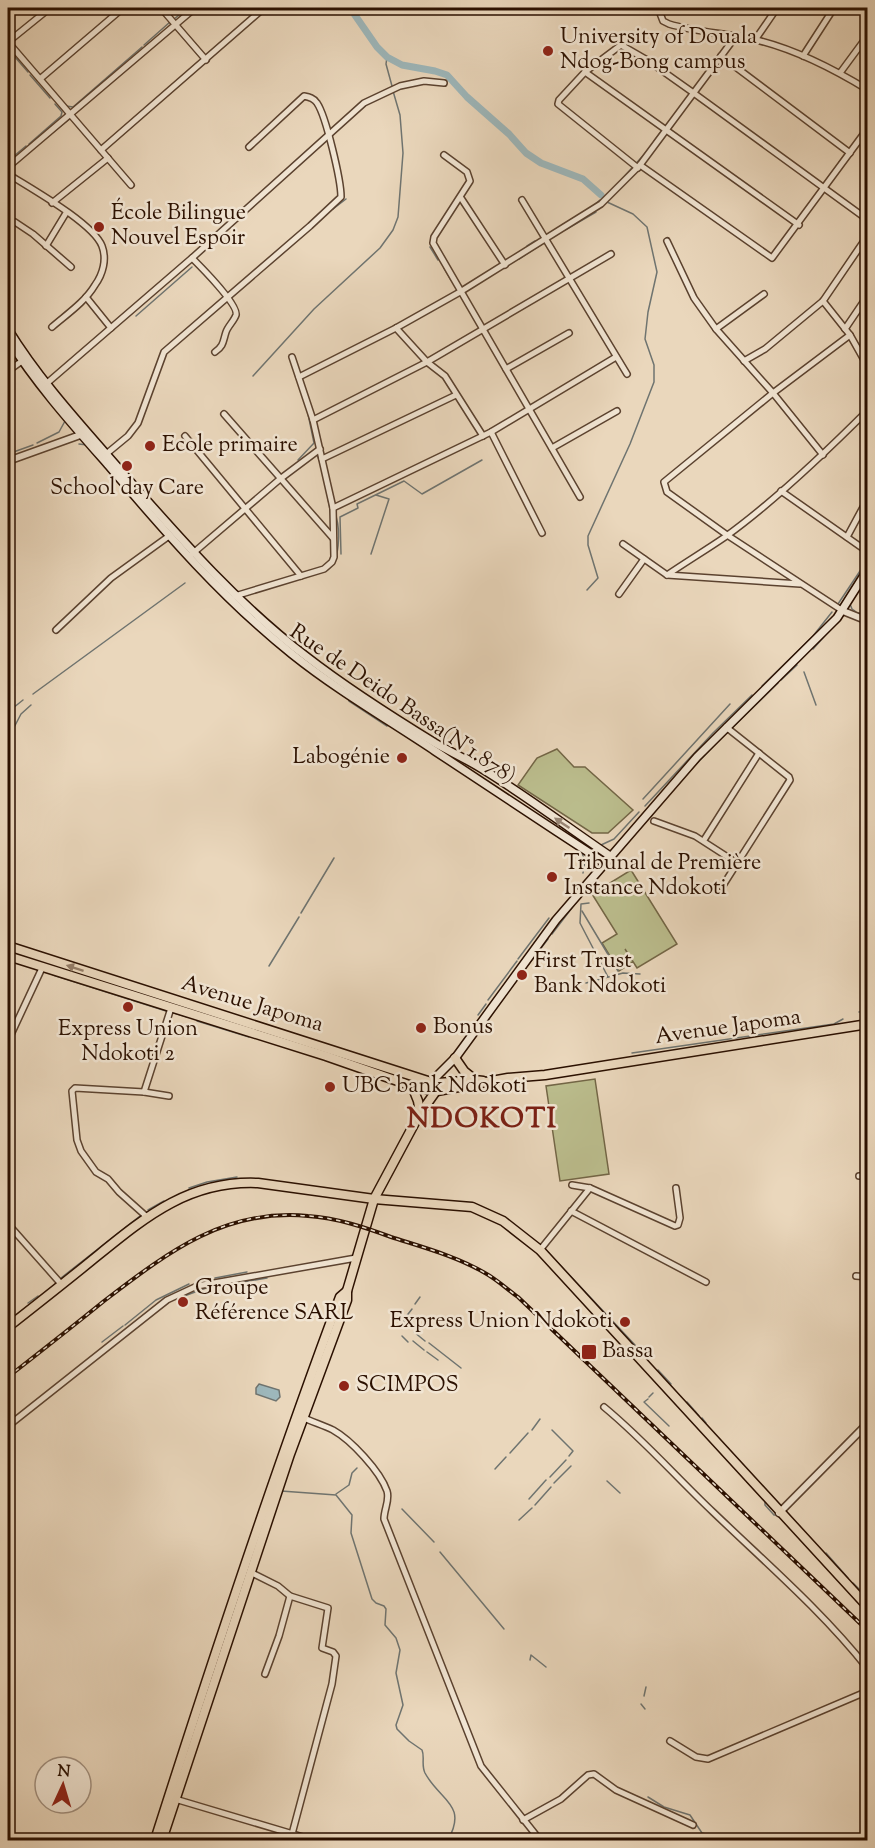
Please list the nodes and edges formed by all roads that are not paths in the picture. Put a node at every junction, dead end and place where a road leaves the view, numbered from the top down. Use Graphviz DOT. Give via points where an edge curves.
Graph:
graph roads {
  1 [pos="50,8"];
  2 [pos="123,8"];
  3 [pos="161,8"];
  4 [pos="195,8"];
  5 [pos="264,8"];
  6 [pos="658,8"];
  7 [pos="777,8"];
  8 [pos="834,8"];
  9 [pos="175,24"];
  10 [pos="867,35"];
  11 [pos="736,36"];
  12 [pos="755,40"];
  13 [pos="721,56"];
  14 [pos="803,56"];
  15 [pos="206,60"];
  16 [pos="585,72"];
  17 [pos="840,73"];
  18 [pos="40,79"];
  19 [pos="444,83"];
  20 [pos="867,90"];
  21 [pos="695,94"];
  22 [pos="69,115"];
  23 [pos="867,128"];
  24 [pos="668,130"];
  25 [pos="329,137"];
  26 [pos="249,147"];
  27 [pos="101,150"];
  28 [pos="850,153"];
  29 [pos="444,155"];
  30 [pos="108,158"];
  31 [pos="639,166"];
  32 [pos="8,167"];
  33 [pos="8,174"];
  34 [pos="131,185"];
  35 [pos="824,189"];
  36 [pos="461,198"];
  37 [pos="522,200"];
  38 [pos="52,204"];
  39 [pos="66,213"];
  40 [pos="867,220"];
  41 [pos="15,222"];
  42 [pos="798,225"];
  43 [pos="867,235"];
  44 [pos="546,239"];
  45 [pos="667,241"];
  46 [pos="46,246"];
  47 [pos="611,254"];
  48 [pos="192,258"];
  49 [pos="505,265"];
  50 [pos="71,267"];
  51 [pos="568,279"];
  52 [pos="460,292"];
  53 [pos="764,294"];
  54 [pos="867,295"];
  55 [pos="86,297"];
  56 [pos="227,298"];
  57 [pos="823,301"];
  58 [pos="52,327"];
  59 [pos="111,328"];
  60 [pos="396,328"];
  61 [pos="8,329"];
  62 [pos="716,329"];
  63 [pos="844,329"];
  64 [pos="483,330"];
  65 [pos="569,333"];
  66 [pos="850,336"];
  67 [pos="8,339"];
  68 [pos="215,352"];
  69 [pos="292,357"];
  70 [pos="616,357"];
  71 [pos="22,361"];
  72 [pos="744,361"];
  73 [pos="427,362"];
  74 [pos="867,367"];
  75 [pos="506,369"];
  76 [pos="8,371"];
  77 [pos="627,375"];
  78 [pos="299,377"];
  79 [pos="46,384"];
  80 [pos="773,393"];
  81 [pos="456,395"];
  82 [pos="529,410"];
  83 [pos="867,410"];
  84 [pos="617,411"];
  85 [pos="224,414"];
  86 [pos="313,420"];
  87 [pos="490,432"];
  88 [pos="83,433"];
  89 [pos="185,436"];
  90 [pos="483,436"];
  91 [pos="552,448"];
  92 [pos="320,449"];
  93 [pos="823,455"];
  94 [pos="104,456"];
  95 [pos="322,459"];
  96 [pos="8,461"];
  97 [pos="280,479"];
  98 [pos="782,491"];
  99 [pos="580,497"];
  100 [pos="867,498"];
  101 [pos="246,508"];
  102 [pos="333,508"];
  103 [pos="542,533"];
  104 [pos="169,536"];
  105 [pos="727,536"];
  106 [pos="847,537"];
  107 [pos="333,538"];
  108 [pos="623,544"];
  109 [pos="867,552"];
  110 [pos="191,555"];
  111 [pos="644,559"];
  112 [pos="867,569"];
  113 [pos="667,575"];
  114 [pos="301,576"];
  115 [pos="803,584"];
  116 [pos="619,594"];
  117 [pos="235,596"];
  118 [pos="843,611"];
  119 [pos="867,621"];
  120 [pos="56,630"];
  121 [pos="726,727"];
  122 [pos="759,753"];
  123 [pos="654,821"];
  124 [pos="704,840"];
  125 [pos="610,856"];
  126 [pos="605,863"];
  127 [pos="737,863"];
  128 [pos="722,887"];
  129 [pos="8,946"];
  130 [pos="8,956"];
  131 [pos="44,963"];
  132 [pos="171,1008"];
  133 [pos="867,1024"];
  134 [pos="8,1041"];
  135 [pos="455,1057"];
  136 [pos="474,1079"];
  137 [pos="487,1082"];
  138 [pos="412,1086"];
  139 [pos="429,1086"];
  140 [pos="439,1087"];
  141 [pos="144,1092"];
  142 [pos="169,1096"];
  143 [pos="419,1114"];
  144 [pos="859,1176"];
  145 [pos="867,1176"];
  146 [pos="572,1185"];
  147 [pos="590,1188"];
  148 [pos="676,1188"];
  149 [pos="374,1198"];
  150 [pos="571,1211"];
  151 [pos="147,1217"];
  152 [pos="8,1224"];
  153 [pos="540,1250"];
  154 [pos="356,1258"];
  155 [pos="856,1276"];
  156 [pos="867,1277"];
  157 [pos="706,1282"];
  158 [pos="62,1285"];
  159 [pos="8,1327"];
  160 [pos="604,1407"];
  161 [pos="300,1416"];
  162 [pos="867,1423"];
  163 [pos="8,1426"];
  164 [pos="779,1513"];
  165 [pos="247,1571"];
  166 [pos="290,1596"];
  167 [pos="867,1607"];
  168 [pos="867,1669"];
  169 [pos="265,1674"];
  170 [pos="867,1691"];
  171 [pos="670,1741"];
  172 [pos="175,1799"];
  173 [pos="523,1820"];
  174 [pos="693,1825"];
  175 [pos="292,1834"];
  176 [pos="154,1840"];
  177 [pos="162,1840"];
  178 [pos="311,1840"];
  179 [pos="540,1840"];
  1 -- 18 [label="street" via="8,42"];
  2 -- 18 [label="street"];
  3 -- 9 [label="street"];
  4 -- 9 [label="street"];
  5 -- 15 [label="street"];
  6 -- 11 [label="street" via="663,21 669,24"];
  7 -- 12 [label="street"];
  8 -- 14 [label="street"];
  9 -- 15 [label="street"];
  9 -- 22 [label="street"];
  10 -- 17 [label="street"];
  11 -- 12 [label="street"];
  11 -- 13 [label="street"];
  12 -- 14 [label="street"];
  13 -- 21 [label="street"];
  13 -- 28 [label="street"];
  14 -- 17 [label="street"];
  15 -- 27 [label="street"];
  16 -- 21 [label="street" via="622,45"];
  16 -- 24 [label="street"];
  16 -- 31 [label="street" via="558,104"];
  17 -- 20 [label="street"];
  18 -- 22 [label="street"];
  19 -- 25 [label="street" via="424,81 396,87 364,104"];
  21 -- 24 [label="street"];
  21 -- 35 [label="street"];
  22 -- 27 [label="street"];
  22 -- 32 [label="street"];
  23 -- 28 [label="street"];
  24 -- 31 [label="street"];
  24 -- 42 [label="street"];
  25 -- 26 [label="street" via="317,103 304,96"];
  25 -- 48 [label="street"];
  25 -- 56 [label="street" via="341,196"];
  27 -- 30 [label="street"];
  28 -- 35 [label="street"];
  29 -- 36 [label="street" via="470,176"];
  30 -- 34 [label="street"];
  30 -- 38 [label="street"];
  31 -- 42 [label="street" via="771,258"];
  31 -- 44 [label="street" via="601,204"];
  33 -- 38 [label="street"];
  35 -- 40 [label="street"];
  35 -- 42 [label="street"];
  36 -- 49 [label="street"];
  36 -- 52 [label="street" via="433,240"];
  37 -- 44 [label="street"];
  38 -- 39 [label="street"];
  39 -- 46 [label="street"];
  39 -- 55 [label="street" via="93,234 105,257 96,284"];
  41 -- 46 [label="street"];
  43 -- 57 [label="street"];
  44 -- 49 [label="street"];
  44 -- 51 [label="street"];
  45 -- 62 [label="street" via="689,291"];
  46 -- 50 [label="street"];
  47 -- 51 [label="street"];
  48 -- 56 [label="street"];
  48 -- 59 [label="street"];
  49 -- 52 [label="street"];
  51 -- 64 [label="street"];
  51 -- 70 [label="street"];
  52 -- 60 [label="street"];
  52 -- 64 [label="street"];
  53 -- 62 [label="street"];
  54 -- 63 [label="street"];
  55 -- 58 [label="street"];
  55 -- 59 [label="street"];
  56 -- 68 [label="street" via="236,313 223,345"];
  56 -- 94 [label="street" via="164,352 138,423"];
  57 -- 63 [label="street"];
  57 -- 72 [label="street" via="765,349"];
  59 -- 79 [label="street"];
  60 -- 73 [label="street"];
  60 -- 78 [label="street"];
  61 -- 79 [label="main road"];
  62 -- 72 [label="street"];
  63 -- 66 [label="street"];
  64 -- 73 [label="street"];
  64 -- 75 [label="street"];
  65 -- 75 [label="street"];
  66 -- 74 [label="street"];
  66 -- 80 [label="street"];
  67 -- 71 [label="main road, Rue de Deido Bassa(N°1.878)"];
  69 -- 78 [label="street"];
  70 -- 77 [label="street"];
  70 -- 82 [label="street"];
  71 -- 76 [label="street"];
  71 -- 88 [label="main road, Rue de Deido Bassa(N°1.878)"];
  72 -- 80 [label="street"];
  73 -- 81 [label="street" via="445,376"];
  73 -- 86 [label="street"];
  75 -- 82 [label="street"];
  78 -- 86 [label="street"];
  79 -- 88 [label="main road"];
  80 -- 93 [label="street"];
  80 -- 105 [label="street" via="664,482 668,494"];
  81 -- 90 [label="street"];
  81 -- 95 [label="street"];
  82 -- 87 [label="street"];
  82 -- 91 [label="street"];
  83 -- 93 [label="street"];
  84 -- 91 [label="street"];
  85 -- 97 [label="street"];
  86 -- 92 [label="street"];
  87 -- 90 [label="street"];
  87 -- 103 [label="street"];
  88 -- 94 [label="main road, Rue de Deido Bassa(N°1.878)"];
  88 -- 96 [label="street"];
  89 -- 101 [label="street"];
  90 -- 102 [label="street"];
  91 -- 99 [label="street"];
  92 -- 95 [label="street"];
  92 -- 97 [label="street"];
  93 -- 98 [label="street"];
  94 -- 104 [label="main road, Rue de Deido Bassa(N°1.878)"];
  94 -- 110 [label="main road"];
  95 -- 102 [label="street"];
  97 -- 101 [label="street"];
  97 -- 107 [label="street"];
  98 -- 105 [label="street"];
  98 -- 106 [label="street"];
  100 -- 106 [label="street"];
  101 -- 110 [label="street"];
  101 -- 114 [label="street"];
  102 -- 107 [label="street"];
  104 -- 110 [label="main road, Rue de Deido Bassa(N°1.878)"];
  104 -- 120 [label="street" via="111,578"];
  105 -- 113 [label="street"];
  105 -- 115 [label="street"];
  106 -- 109 [label="street"];
  107 -- 114 [label="street" via="334,557 329,566"];
  108 -- 111 [label="street"];
  110 -- 117 [label="main road"];
  110 -- 126 [label="main road, Rue de Deido Bassa(N°1.878)" via="228,599 302,662"];
  111 -- 113 [label="street"];
  111 -- 116 [label="street"];
  112 -- 118 [label="main road"];
  113 -- 115 [label="street"];
  114 -- 117 [label="street"];
  115 -- 118 [label="street"];
  125 -- 117 [label="main road, one-way" via="480,767 435,743 332,675"];
  118 -- 119 [label="street"];
  118 -- 121 [label="main road"];
  121 -- 122 [label="street"];
  121 -- 125 [label="main road"];
  122 -- 124 [label="street"];
  122 -- 127 [label="street" via="790,780"];
  123 -- 124 [label="street"];
  124 -- 127 [label="street"];
  125 -- 126 [label="main road"];
  126 -- 135 [label="main road" via="556,920"];
  127 -- 128 [label="street"];
  129 -- 131 [label="main road, Avenue Japoma"];
  130 -- 131 [label="main road, Avenue Japoma"];
  131 -- 132 [label="main road, Avenue Japoma"];
  131 -- 134 [label="street"];
  139 -- 131 [label="main road, Avenue Japoma, one-way"];
  132 -- 138 [label="main road, Avenue Japoma"];
  132 -- 141 [label="street"];
  133 -- 137 [label="main road, Avenue Japoma"];
  135 -- 136 [label="main road"];
  135 -- 139 [label="main road"];
  135 -- 140 [label="main road"];
  136 -- 137 [label="main road, Avenue Japoma"];
  136 -- 140 [label="main road, Avenue Japoma"];
  137 -- 140 [label="main road, Avenue Japoma"];
  138 -- 139 [label="main road, Avenue Japoma"];
  138 -- 143 [label="main road"];
  139 -- 140 [label="main road, Avenue Japoma"];
  139 -- 143 [label="main road"];
  140 -- 143 [label="main road"];
  141 -- 142 [label="street"];
  141 -- 151 [label="street" via="72,1090 81,1151 96,1172"];
  143 -- 149 [label="main road"];
  144 -- 145 [label="street"];
  146 -- 147 [label="street"];
  147 -- 148 [label="street" via="675,1227 680,1218"];
  147 -- 150 [label="street"];
  149 -- 151 [label="main road" via="258,1184 225,1184 188,1194"];
  149 -- 153 [label="main road" via="472,1207 503,1221"];
  149 -- 154 [label="main road"];
  150 -- 153 [label="street"];
  150 -- 157 [label="street"];
  151 -- 158 [label="main road"];
  152 -- 158 [label="street"];
  153 -- 164 [label="main road"];
  154 -- 161 [label="main road" via="347,1300"];
  154 -- 163 [label="street" via="181,1292"];
  155 -- 156 [label="street"];
  158 -- 159 [label="main road"];
  160 -- 168 [label="street" via="773,1568"];
  161 -- 165 [label="main road"];
  161 -- 173 [label="street" via="335,1431 357,1450 387,1492 384,1519 476,1756"];
  162 -- 164 [label="street"];
  164 -- 167 [label="main road"];
  165 -- 166 [label="street"];
  165 -- 172 [label="main road"];
  165 -- 176 [label="main road"];
  166 -- 169 [label="street"];
  166 -- 175 [label="street" via="328,1608 322,1648 336,1656"];
  170 -- 171 [label="street" via="708,1759 696,1757"];
  172 -- 175 [label="street"];
  172 -- 177 [label="main road"];
  173 -- 174 [label="street" via="561,1799 594,1774 616,1790"];
  173 -- 179 [label="street"];
  175 -- 178 [label="street"];
}
